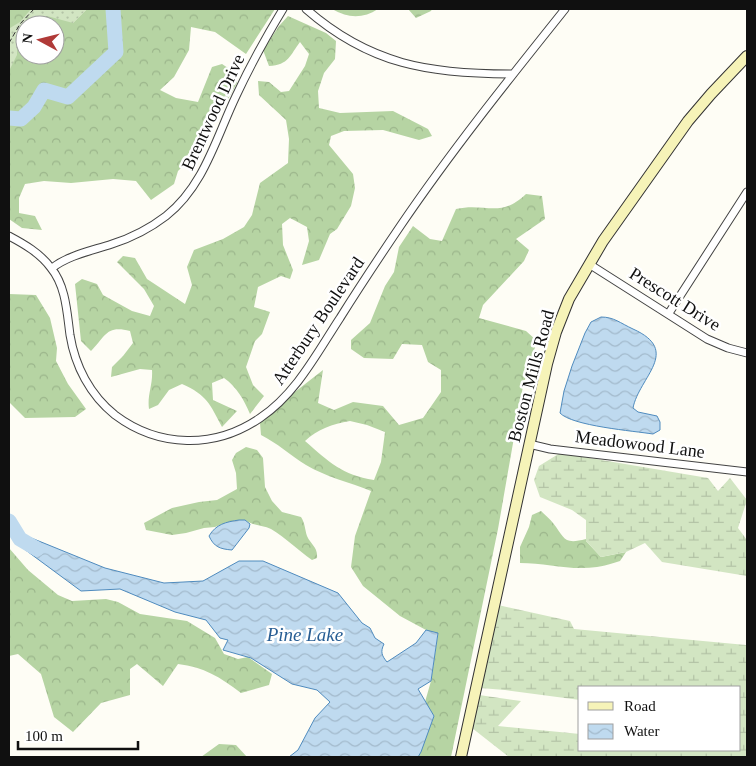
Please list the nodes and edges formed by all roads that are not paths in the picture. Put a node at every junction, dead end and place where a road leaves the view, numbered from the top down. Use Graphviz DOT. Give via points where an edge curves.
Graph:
graph roads {
  1 [pos="283,9"];
  2 [pos="306,9"];
  3 [pos="565,9"];
  4 [pos="747,56"];
  5 [pos="512,74"];
  6 [pos="747,192"];
  7 [pos="9,236"];
  8 [pos="590,264"];
  9 [pos="52,268"];
  10 [pos="669,313"];
  11 [pos="747,353"];
  12 [pos="530,444"];
  13 [pos="747,472"];
  14 [pos="461,757"];
  1 -- 9 [label="street, Brentwood Drive" via="259,50 207,164 182,201 149,228 114,244 69,258"];
  2 -- 5 [label="street" via="350,41 390,60 443,71"];
  3 -- 5 [label="street, Atterbury Boulevard"];
  4 -- 8 [label="street, Boston Mills Road" via="688,121"];
  5 -- 9 [label="street, Atterbury Boulevard" via="418,200 289,393 262,417 232,433 193,441 169,439 144,432 114,414 91,388 76,362 66,304"];
  6 -- 10 [label="street"];
  7 -- 9 [label="street, Atterbury Boulevard" via="34,251"];
  8 -- 10 [label="street, Prescott Drive"];
  8 -- 12 [label="street, Boston Mills Road" via="572,292 556,332"];
  10 -- 11 [label="street, Prescott Drive" via="717,344"];
  12 -- 13 [label="street, Meadowood Lane"];
  12 -- 14 [label="street, Boston Mills Road"];
}
